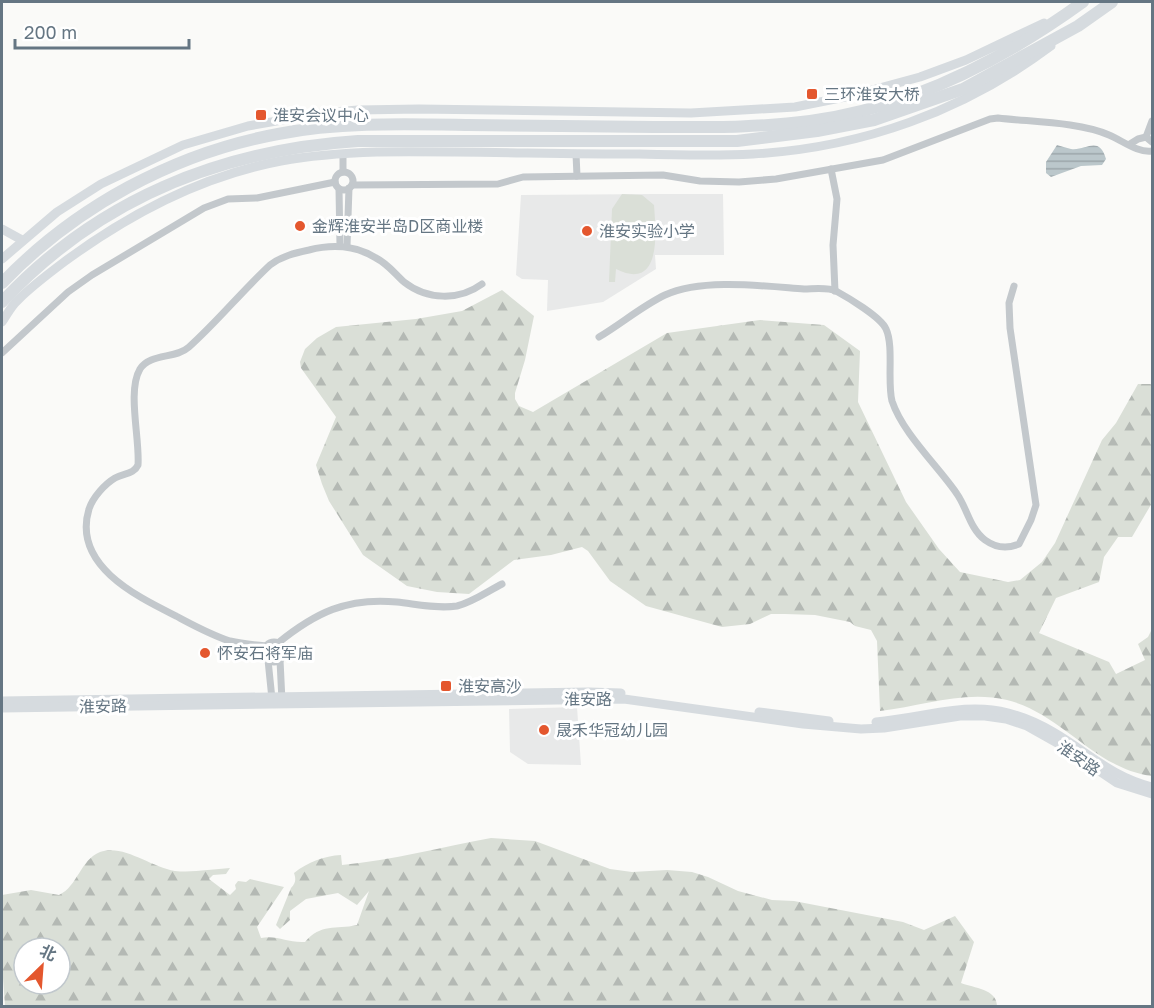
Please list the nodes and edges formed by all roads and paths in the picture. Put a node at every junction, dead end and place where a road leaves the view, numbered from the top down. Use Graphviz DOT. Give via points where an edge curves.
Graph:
graph roads {
  1 [pos="1112,2"];
  2 [pos="1079,4"];
  3 [pos="1078,26"];
  4 [pos="341,111"];
  5 [pos="1152,121"];
  6 [pos="342,123"];
  7 [pos="1149,139"];
  8 [pos="1130,144"];
  9 [pos="343,150"];
  10 [pos="1152,151"];
  11 [pos="576,154"];
  12 [pos="831,169"];
  13 [pos="343,172"];
  14 [pos="577,176"];
  15 [pos="337,185"];
  16 [pos="350,187"];
  17 [pos="2,229"];
  18 [pos="22,240"];
  19 [pos="344,246"];
  20 [pos="2,259"];
  21 [pos="2,283"];
  22 [pos="482,284"];
  23 [pos="1014,286"];
  24 [pos="835,291"];
  25 [pos="16,301"];
  26 [pos="2,302"];
  27 [pos="2,313"];
  28 [pos="2,322"];
  29 [pos="599,337"];
  30 [pos="2,353"];
  31 [pos="502,584"];
  32 [pos="278,643"];
  33 [pos="266,646"];
  34 [pos="268,660"];
  35 [pos="280,660"];
  36 [pos="2,701"];
  37 [pos="277,701"];
  38 [pos="2,708"];
  39 [pos="1152,787"];
  40 [pos="1152,794"];
  1 -- 3 [label="highway"];
  2 -- 4 [label="main road" via="952,66 859,94 795,107 691,113"];
  2 -- 21 [label="highway" via="996,57 954,77 899,100 813,121 708,128 356,125 306,129 227,145 172,165 94,207 26,257"];
  3 -- 11 [label="main road" via="1036,57 960,102 878,133 806,148 751,154"];
  3 -- 26 [label="highway" via="941,98 874,120 808,133 737,141 358,141 306,145 253,156 191,174 96,222 34,269"];
  4 -- 6 [label="main road"];
  4 -- 18 [label="main road" via="248,126 183,145 95,187"];
  5 -- 7 [label="street"];
  7 -- 8 [label="street"];
  8 -- 10 [label="street" via="1140,151"];
  8 -- 12 [label="street" via="1092,129 994,118 890,158"];
  9 -- 11 [label="main road"];
  9 -- 13 [label="street"];
  9 -- 25 [label="main road" via="265,165 169,198 100,236"];
  11 -- 14 [label="street"];
  12 -- 14 [label="street" via="739,182 663,175"];
  12 -- 24 [label="street" via="837,199"];
  13 -- 15 [label="street" via="336,176"];
  13 -- 16 [label="street" via="351,176"];
  14 -- 16 [label="street" via="523,177 498,184"];
  15 -- 16 [label="street" via="344,190"];
  15 -- 19 [label="street"];
  15 -- 30 [label="street" via="228,199 204,208 92,274"];
  16 -- 19 [label="street"];
  17 -- 18 [label="main road"];
  18 -- 20 [label="main road"];
  19 -- 22 [label="street" via="378,258 412,288 430,295 458,295"];
  19 -- 33 [label="street" via="306,250 275,261 187,348 142,366 135,394 137,467 111,481 93,500 88,514 86,529 92,551 122,585 219,637"];
  23 -- 24 [label="street" via="1009,303 1010,328 1036,505 1019,544 1009,548 1001,548 977,532 958,494 925,455 896,410 891,398 886,328 863,307"];
  24 -- 29 [label="street" via="741,285 679,291 664,296"];
  25 -- 27 [label="main road"];
  25 -- 28 [label="main road"];
  31 -- 32 [label="street" via="457,606 391,602 341,606 310,619"];
  32 -- 33 [label="street"];
  32 -- 35 [label="street" via="283,651"];
  33 -- 34 [label="street"];
  34 -- 35 [label="street"];
  34 -- 37 [label="street"];
  35 -- 37 [label="street"];
  36 -- 37 [label="main road, 淮安路"];
  37 -- 38 [label="main road, 淮安路"];
  37 -- 39 [label="main road, 淮安路" via="589,692 855,723 946,710 983,709 1033,721 1111,771"];
  37 -- 40 [label="main road, 淮安路" via="624,699 861,729 985,716 1028,726 1118,783"];
}
